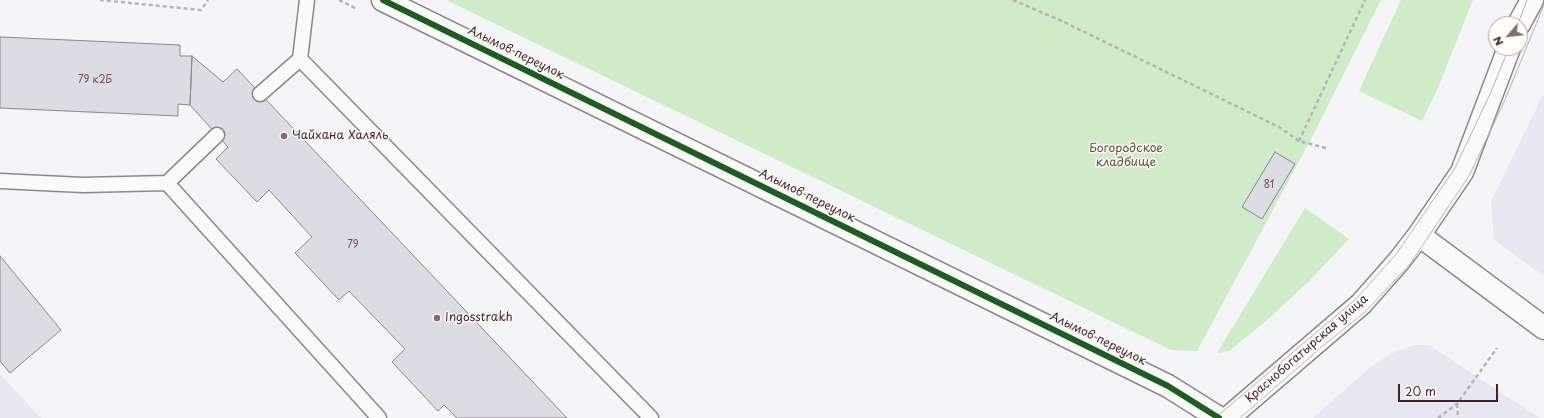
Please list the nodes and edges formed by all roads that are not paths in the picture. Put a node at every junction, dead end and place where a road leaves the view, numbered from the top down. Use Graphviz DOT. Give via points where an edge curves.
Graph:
graph roads {
  1 [pos="307,0"];
  2 [pos="382,0"];
  3 [pos="1532,0"];
  4 [pos="1523,16"];
  5 [pos="1506,56"];
  6 [pos="300,59"];
  7 [pos="260,94"];
  8 [pos="217,135"];
  9 [pos="0,181"];
  10 [pos="167,183"];
  11 [pos="1419,235"];
  12 [pos="1544,328"];
  13 [pos="379,418"];
  14 [pos="651,418"];
  15 [pos="1219,418"];
  16 [pos="1228,418"];
  1 -- 6 [label="lane"];
  2 -- 15 [label="street, Алымов переулок" via="1168,386"];
  3 -- 4 [label="street"];
  5 -- 11 [label="street, Краснобогатырская улица" via="1462,172"];
  6 -- 7 [label="lane"];
  6 -- 14 [label="lane"];
  8 -- 10 [label="lane"];
  9 -- 10 [label="lane" via="83,185"];
  10 -- 13 [label="lane"];
  11 -- 12 [label="street"];
  11 -- 16 [label="street, Краснобогатырская улица" via="1361,304"];
}
